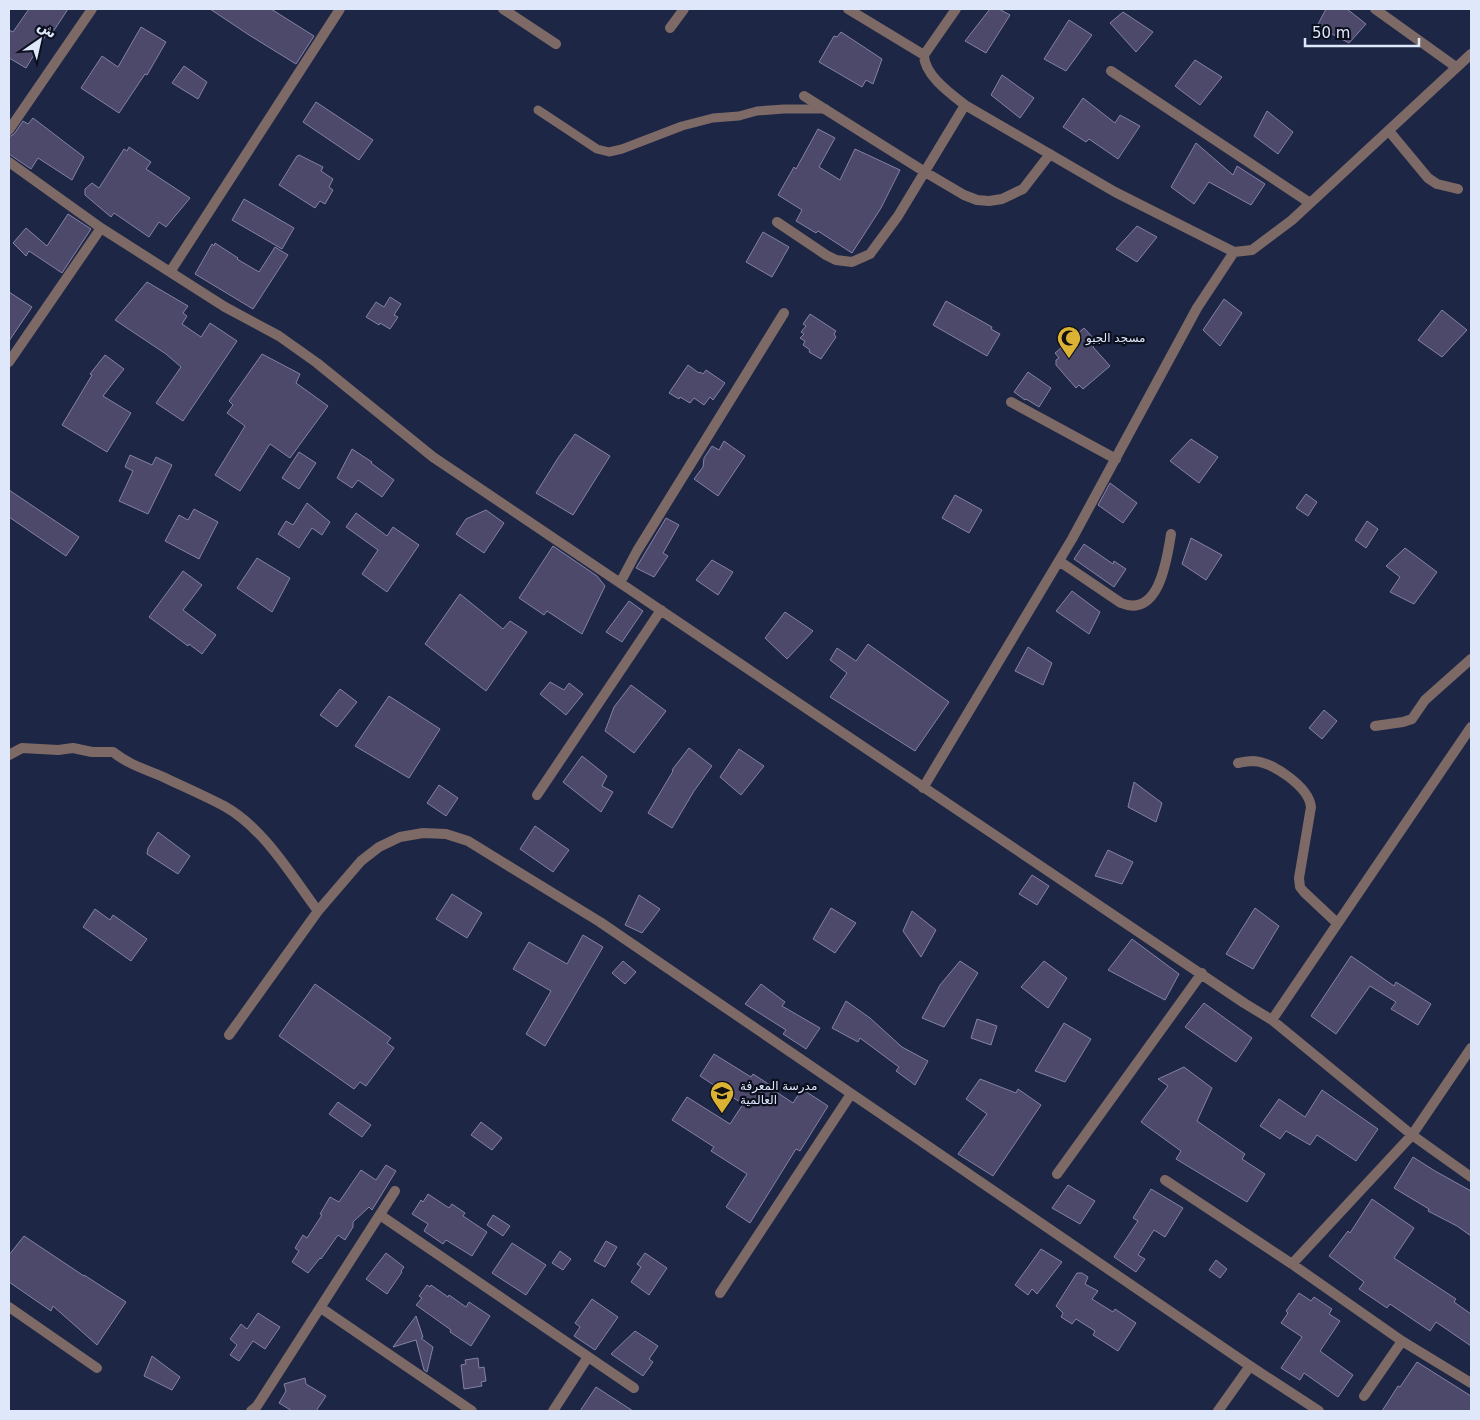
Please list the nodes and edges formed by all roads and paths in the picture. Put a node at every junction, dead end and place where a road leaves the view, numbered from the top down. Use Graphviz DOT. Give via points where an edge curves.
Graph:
graph roads {
  1 [pos="92,9"];
  2 [pos="340,9"];
  3 [pos="503,9"];
  4 [pos="684,9"];
  5 [pos="848,9"];
  6 [pos="956,9"];
  7 [pos="1375,9"];
  8 [pos="670,28"];
  9 [pos="556,44"];
  10 [pos="1471,54"];
  11 [pos="924,55"];
  12 [pos="1456,67"];
  13 [pos="1111,71"];
  14 [pos="804,96"];
  15 [pos="965,106"];
  16 [pos="538,110"];
  17 [pos="826,110"];
  18 [pos="9,130"];
  19 [pos="1389,131"];
  20 [pos="1050,154"];
  21 [pos="9,162"];
  22 [pos="924,172"];
  23 [pos="1458,189"];
  24 [pos="1310,203"];
  25 [pos="777,222"];
  26 [pos="101,228"];
  27 [pos="1234,252"];
  28 [pos="170,272"];
  29 [pos="784,313"];
  30 [pos="9,362"];
  31 [pos="1011,402"];
  32 [pos="1116,459"];
  33 [pos="1172,534"];
  34 [pos="1059,561"];
  35 [pos="620,584"];
  36 [pos="661,610"];
  37 [pos="1471,659"];
  38 [pos="1375,726"];
  39 [pos="1471,726"];
  40 [pos="9,755"];
  41 [pos="1238,763"];
  42 [pos="923,788"];
  43 [pos="537,795"];
  44 [pos="318,911"];
  45 [pos="1337,923"];
  46 [pos="1202,973"];
  47 [pos="1272,1020"];
  48 [pos="229,1035"];
  49 [pos="1471,1048"];
  50 [pos="851,1094"];
  51 [pos="1412,1135"];
  52 [pos="1057,1174"];
  53 [pos="1471,1177"];
  54 [pos="1165,1180"];
  55 [pos="396,1191"];
  56 [pos="380,1216"];
  57 [pos="1292,1264"];
  58 [pos="720,1293"];
  59 [pos="9,1307"];
  60 [pos="321,1308"];
  61 [pos="1402,1341"];
  62 [pos="588,1357"];
  63 [pos="1250,1366"];
  64 [pos="97,1368"];
  65 [pos="1471,1383"];
  66 [pos="634,1388"];
  67 [pos="1364,1396"];
  68 [pos="257,1410"];
  69 [pos="472,1411"];
  70 [pos="552,1411"];
  71 [pos="1218,1411"];
  72 [pos="1319,1411"];
  1 -- 18 [label="street"];
  2 -- 28 [label="street"];
  3 -- 9 [label="street"];
  4 -- 8 [label="street"];
  5 -- 11 [label="street"];
  6 -- 11 [label="street"];
  7 -- 12 [label="street"];
  10 -- 12 [label="street"];
  11 -- 15 [label="street" via="924,62 944,89"];
  12 -- 19 [label="street"];
  13 -- 24 [label="street"];
  14 -- 17 [label="street"];
  15 -- 20 [label="street"];
  15 -- 22 [label="street"];
  16 -- 17 [label="lane" via="597,149 609,152 713,118 784,109"];
  17 -- 22 [label="street"];
  19 -- 23 [label="street" via="1428,178 1437,184"];
  19 -- 24 [label="street"];
  20 -- 22 [label="street" via="1022,189 1002,199 989,201 964,195"];
  20 -- 27 [label="street" via="1115,192"];
  21 -- 26 [label="street"];
  22 -- 25 [label="street" via="880,242 870,254 852,262 826,255"];
  24 -- 27 [label="street" via="1252,250"];
  26 -- 28 [label="street"];
  26 -- 30 [label="street"];
  27 -- 32 [label="street" via="1197,308"];
  28 -- 35 [label="street" via="225,308 279,336 434,457"];
  29 -- 35 [label="street" via="637,551"];
  31 -- 32 [label="street"];
  32 -- 34 [label="street"];
  33 -- 34 [label="street" via="1163,574 1146,603 1137,606 1121,603"];
  34 -- 42 [label="street"];
  35 -- 36 [label="street"];
  36 -- 42 [label="street"];
  36 -- 43 [label="street"];
  37 -- 38 [label="street" via="1425,700 1412,718"];
  39 -- 45 [label="street"];
  40 -- 44 [label="street" via="22,748 114,752 124,761 225,807 245,820 266,841"];
  41 -- 45 [label="street" via="1255,761 1270,766 1298,784 1311,801 1300,887"];
  42 -- 46 [label="street"];
  44 -- 48 [label="street"];
  44 -- 50 [label="street" via="361,861 400,837 446,834 468,841 600,922"];
  45 -- 47 [label="street"];
  46 -- 47 [label="street"];
  46 -- 52 [label="street"];
  47 -- 51 [label="street"];
  49 -- 51 [label="street"];
  50 -- 58 [label="street"];
  50 -- 63 [label="street"];
  51 -- 53 [label="street"];
  51 -- 57 [label="street"];
  54 -- 57 [label="street"];
  55 -- 56 [label="street"];
  56 -- 60 [label="street"];
  56 -- 62 [label="street"];
  57 -- 61 [label="street"];
  59 -- 64 [label="street"];
  60 -- 68 [label="street"];
  60 -- 69 [label="street"];
  61 -- 65 [label="street"];
  61 -- 67 [label="street"];
  62 -- 66 [label="street"];
  62 -- 70 [label="street"];
  63 -- 71 [label="street"];
  63 -- 72 [label="street"];
}
